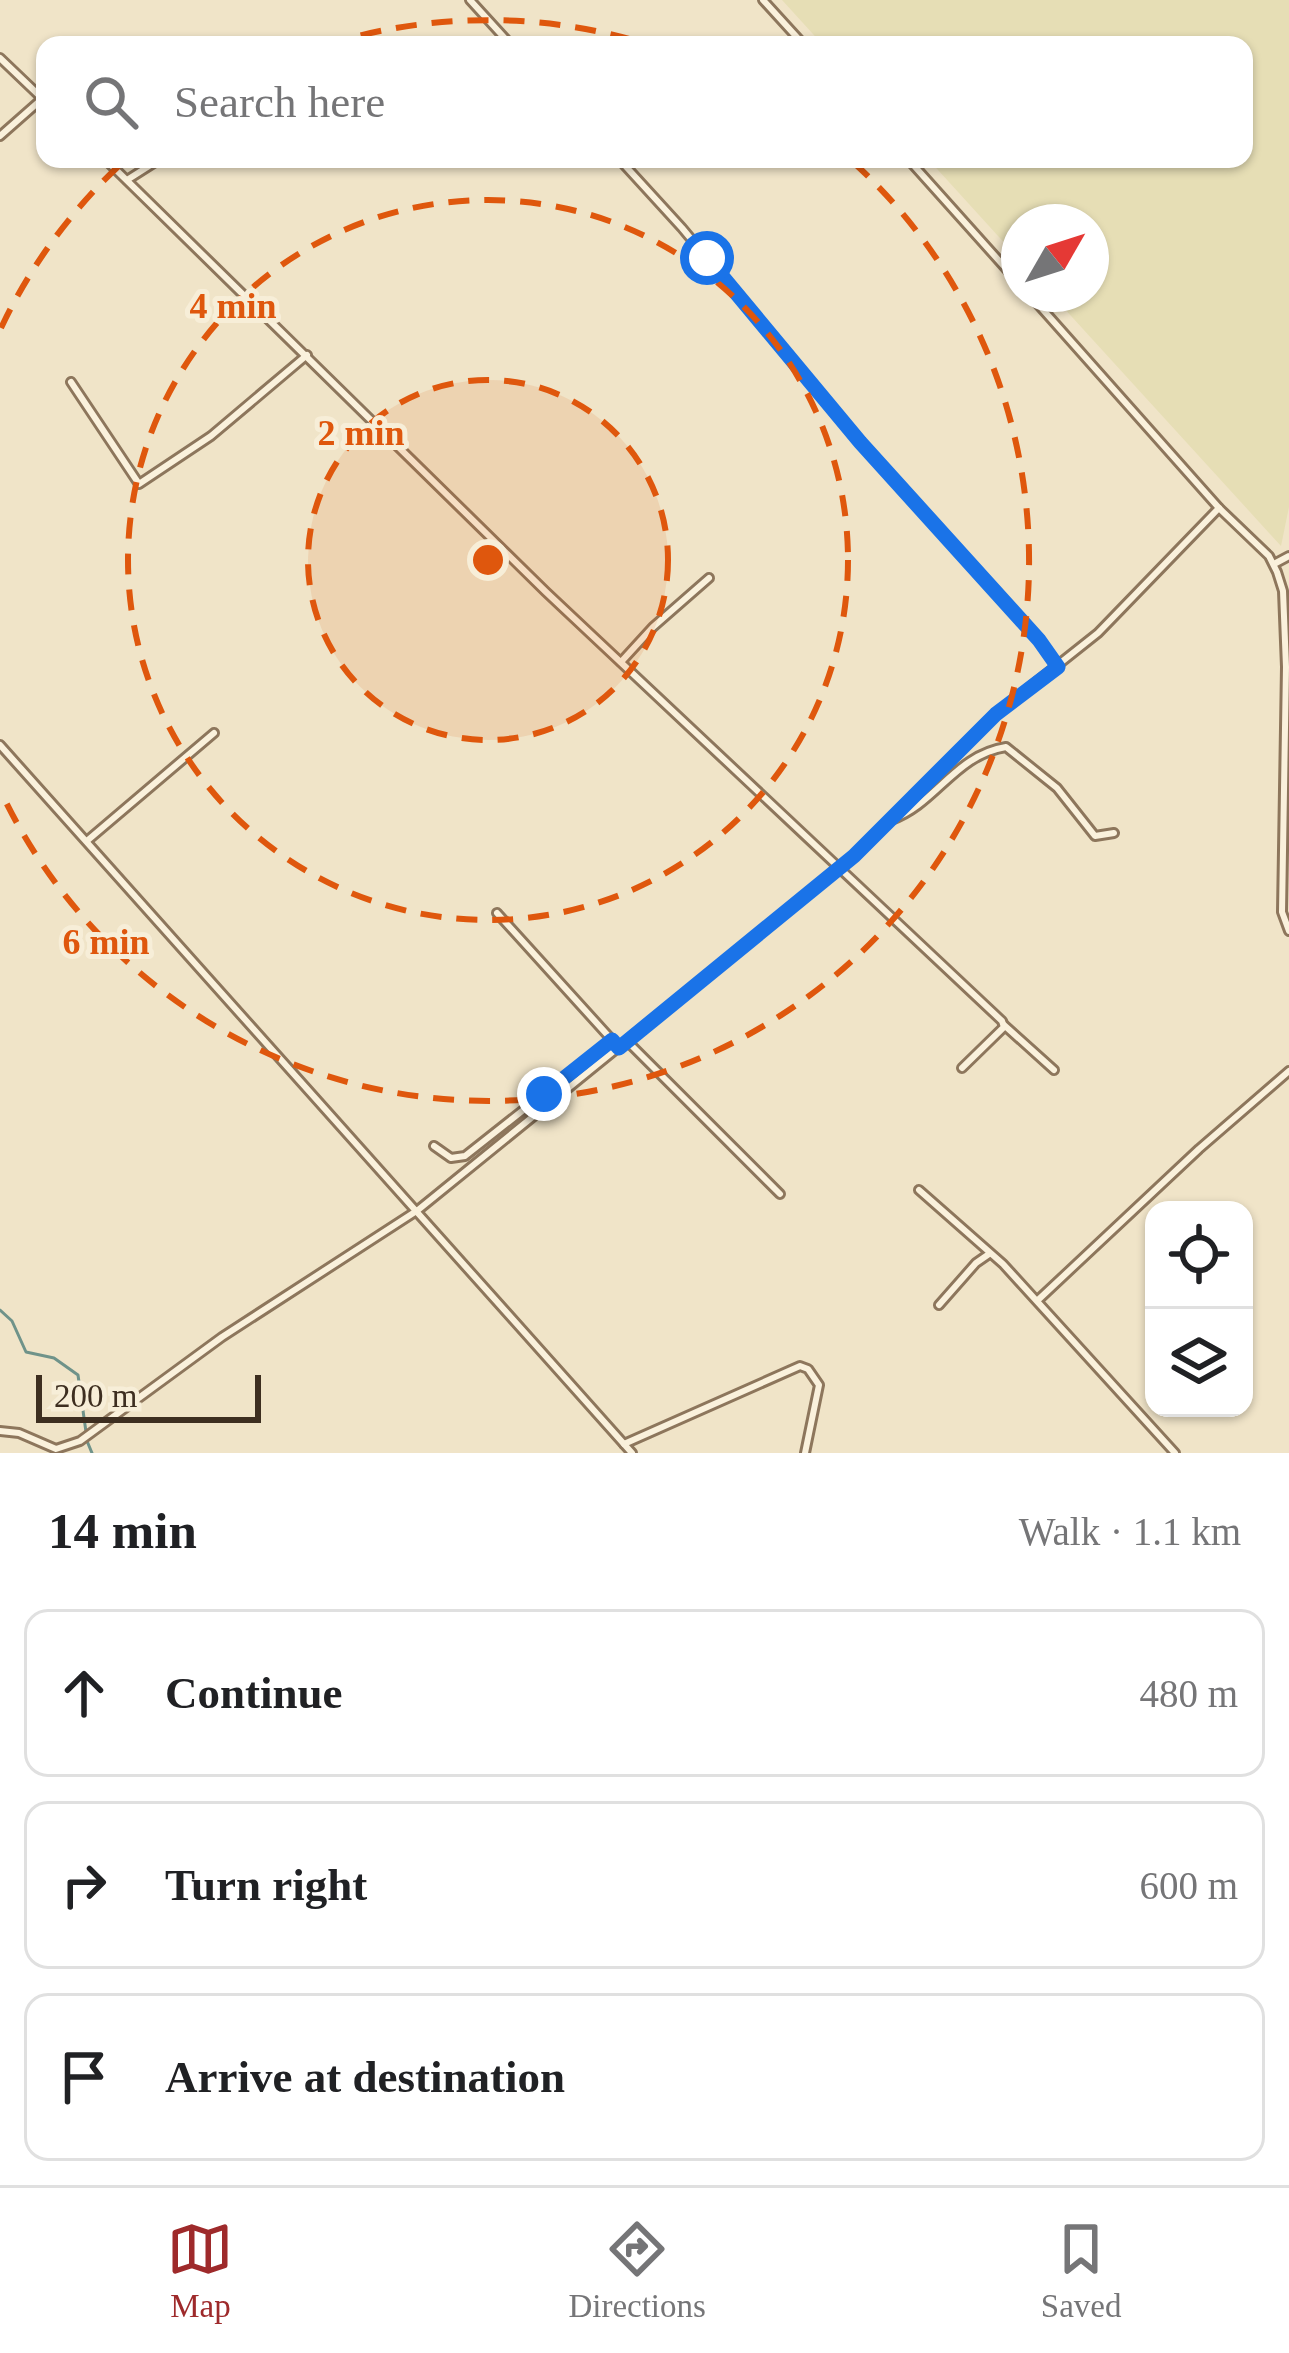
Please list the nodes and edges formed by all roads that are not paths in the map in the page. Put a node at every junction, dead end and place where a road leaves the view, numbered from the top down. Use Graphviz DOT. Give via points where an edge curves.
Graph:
graph roads {
  1 [pos="470,0"];
  2 [pos="763,0"];
  3 [pos="504,36"];
  4 [pos="796,36"];
  5 [pos="0,58"];
  6 [pos="36,92"];
  7 [pos="36,107"];
  8 [pos="0,136"];
  9 [pos="114,168"];
  10 [pos="146,168"];
  11 [pos="627,168"];
  12 [pos="916,168"];
  13 [pos="127,180"];
  14 [pos="1001,263"];
  15 [pos="1045,312"];
  16 [pos="307,355"];
  17 [pos="71,382"];
  18 [pos="1219,508"];
  19 [pos="1288,558"];
  20 [pos="1274,564"];
  21 [pos="709,578"];
  22 [pos="621,662"];
  23 [pos="1058,667"];
  24 [pos="214,733"];
  25 [pos="0,745"];
  26 [pos="888,821"];
  27 [pos="1114,832"];
  28 [pos="88,840"];
  29 [pos="839,868"];
  30 [pos="497,914"];
  31 [pos="1289,931"];
  32 [pos="1004,1024"];
  33 [pos="612,1040"];
  34 [pos="627,1041"];
  35 [pos="619,1048"];
  36 [pos="962,1068"];
  37 [pos="1054,1070"];
  38 [pos="1289,1071"];
  39 [pos="434,1145"];
  40 [pos="919,1190"];
  41 [pos="780,1194"];
  42 [pos="418,1210"];
  43 [pos="988,1254"];
  44 [pos="1038,1300"];
  45 [pos="939,1305"];
  46 [pos="0,1431"];
  47 [pos="623,1444"];
  48 [pos="632,1453"];
  49 [pos="805,1453"];
  50 [pos="1175,1453"];
  1 -- 3 [label="street"];
  2 -- 4 [label="street"];
  5 -- 6 [label="street"];
  7 -- 8 [label="street"];
  9 -- 13 [label="street"];
  10 -- 13 [label="street"];
  11 -- 23 [label="street"];
  12 -- 14 [label="street"];
  13 -- 16 [label="street"];
  15 -- 18 [label="street"];
  16 -- 17 [label="street" via="139,484"];
  16 -- 22 [label="street"];
  18 -- 20 [label="street"];
  18 -- 23 [label="street"];
  19 -- 20 [label="street"];
  20 -- 31 [label="street" via="1283,591 1282,913"];
  21 -- 22 [label="street"];
  22 -- 29 [label="street"];
  23 -- 26 [label="street" via="996,714"];
  24 -- 28 [label="street"];
  25 -- 28 [label="street"];
  26 -- 27 [label="street" via="972,757 1006,747 1062,793 1088,831"];
  26 -- 29 [label="street"];
  28 -- 42 [label="street"];
  29 -- 32 [label="street"];
  29 -- 34 [label="street"];
  30 -- 33 [label="street"];
  32 -- 36 [label="street"];
  32 -- 37 [label="street"];
  33 -- 35 [label="street"];
  33 -- 39 [label="street" via="465,1156 451,1158"];
  34 -- 35 [label="street"];
  34 -- 41 [label="street"];
  35 -- 42 [label="street"];
  38 -- 44 [label="street"];
  40 -- 43 [label="street"];
  42 -- 46 [label="street" via="80,1441 56,1449"];
  42 -- 47 [label="street"];
  43 -- 44 [label="street"];
  43 -- 45 [label="street"];
  44 -- 50 [label="street"];
  47 -- 48 [label="street"];
  47 -- 49 [label="street" via="800,1366 819,1385"];
}
